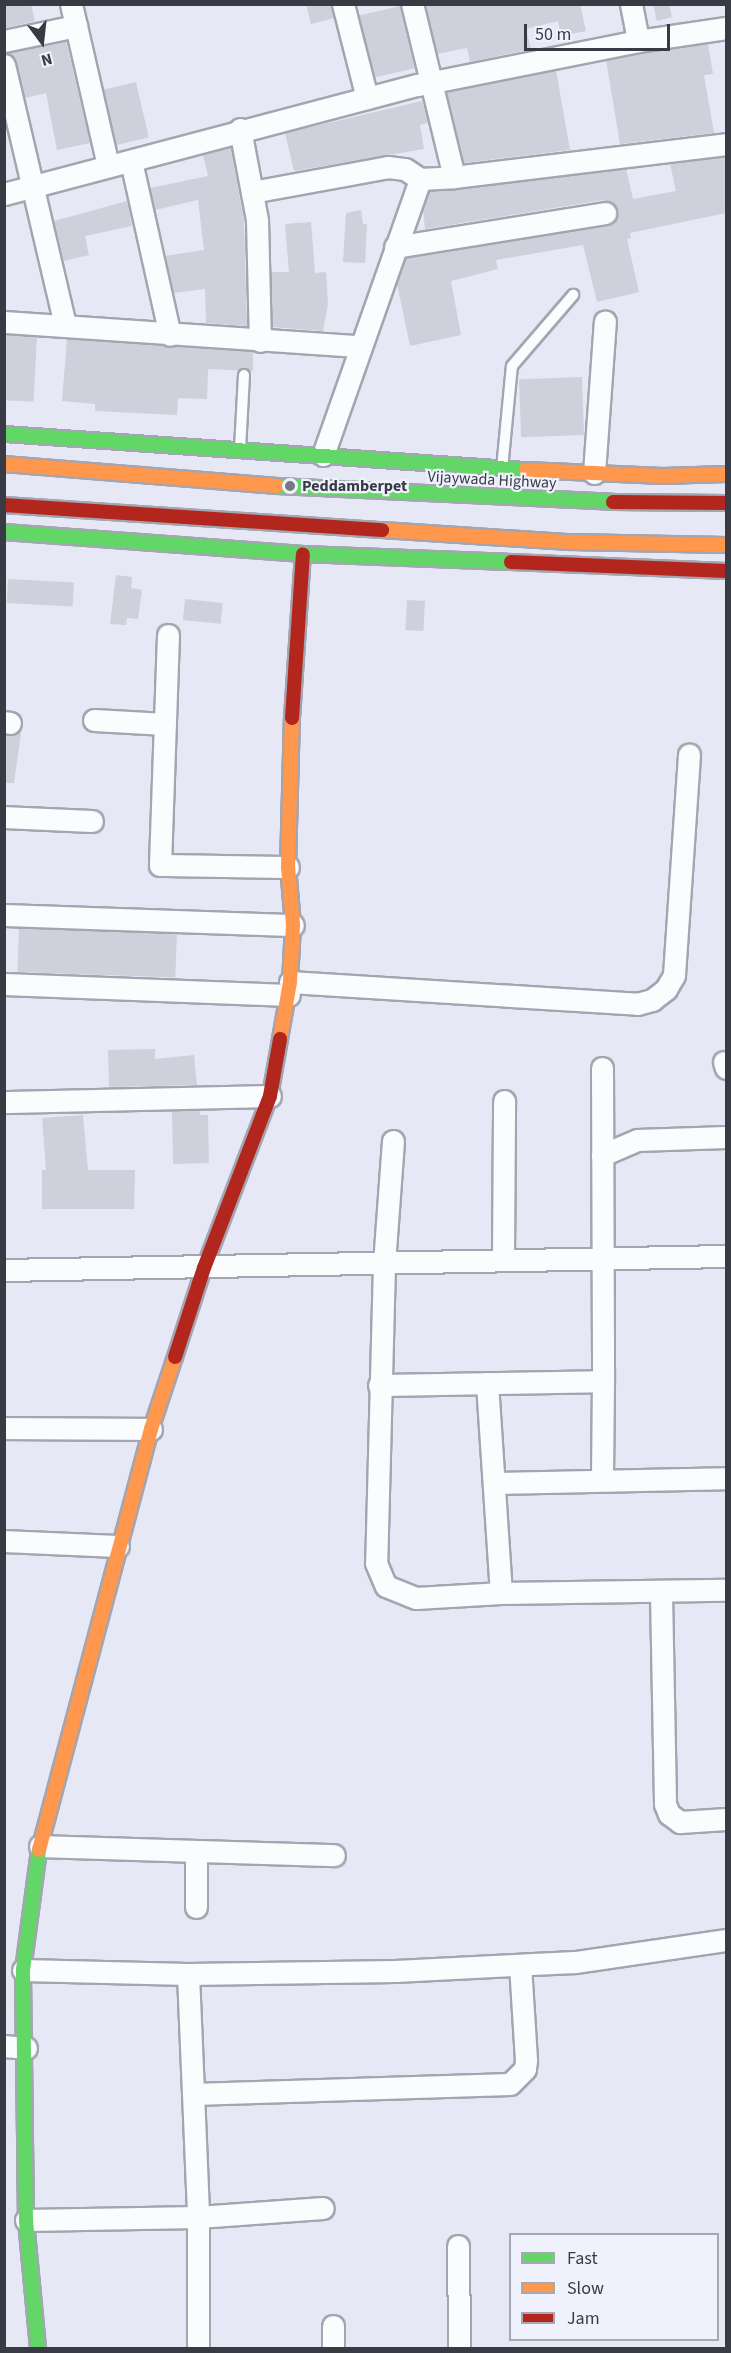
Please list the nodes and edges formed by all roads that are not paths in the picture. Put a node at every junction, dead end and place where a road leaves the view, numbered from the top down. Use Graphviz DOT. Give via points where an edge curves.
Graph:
graph roads {
  1 [pos="71,4"];
  2 [pos="343,4"];
  3 [pos="412,4"];
  4 [pos="631,4"];
  5 [pos="76,26"];
  6 [pos="726,28"];
  7 [pos="638,41"];
  8 [pos="4,42"];
  9 [pos="4,65"];
  10 [pos="434,82"];
  11 [pos="367,98"];
  12 [pos="240,129"];
  13 [pos="726,144"];
  14 [pos="131,161"];
  15 [pos="108,166"];
  16 [pos="454,177"];
  17 [pos="420,179"];
  18 [pos="34,186"];
  19 [pos="252,192"];
  20 [pos="4,194"];
  21 [pos="605,213"];
  22 [pos="395,247"];
  23 [pos="573,295"];
  24 [pos="605,321"];
  25 [pos="4,322"];
  26 [pos="65,325"];
  27 [pos="170,335"];
  28 [pos="260,341"];
  29 [pos="358,346"];
  30 [pos="244,375"];
  31 [pos="4,434"];
  32 [pos="239,452"];
  33 [pos="323,455"];
  34 [pos="4,464"];
  35 [pos="502,469"];
  36 [pos="594,473"];
  37 [pos="726,474"];
  38 [pos="726,503"];
  39 [pos="4,505"];
  40 [pos="4,532"];
  41 [pos="726,545"];
  42 [pos="303,554"];
  43 [pos="726,571"];
  44 [pos="168,635"];
  45 [pos="94,720"];
  46 [pos="165,724"];
  47 [pos="689,755"];
  48 [pos="4,817"];
  49 [pos="92,821"];
  50 [pos="288,867"];
  51 [pos="4,915"];
  52 [pos="293,925"];
  53 [pos="4,984"];
  54 [pos="289,989"];
  55 [pos="602,1068"];
  56 [pos="270,1096"];
  57 [pos="504,1101"];
  58 [pos="4,1102"];
  59 [pos="726,1137"];
  60 [pos="393,1141"];
  61 [pos="602,1155"];
  62 [pos="726,1256"];
  63 [pos="503,1258"];
  64 [pos="601,1260"];
  65 [pos="384,1264"];
  66 [pos="204,1268"];
  67 [pos="4,1270"];
  68 [pos="603,1381"];
  69 [pos="487,1383"];
  70 [pos="379,1385"];
  71 [pos="4,1428"];
  72 [pos="151,1429"];
  73 [pos="602,1478"];
  74 [pos="726,1478"];
  75 [pos="494,1483"];
  76 [pos="4,1541"];
  77 [pos="118,1546"];
  78 [pos="726,1590"];
  79 [pos="501,1593"];
  80 [pos="661,1593"];
  81 [pos="726,1819"];
  82 [pos="40,1846"];
  83 [pos="196,1852"];
  84 [pos="334,1856"];
  85 [pos="196,1907"];
  86 [pos="726,1940"];
  87 [pos="520,1965"];
  88 [pos="23,1970"];
  89 [pos="188,1974"];
  90 [pos="4,2046"];
  91 [pos="26,2048"];
  92 [pos="193,2094"];
  93 [pos="323,2208"];
  94 [pos="198,2217"];
  95 [pos="26,2220"];
  96 [pos="458,2246"];
  97 [pos="333,2326"];
  98 [pos="38,2349"];
  99 [pos="198,2349"];
  100 [pos="333,2349"];
  101 [pos="459,2349"];
  1 -- 5 [label="street"];
  2 -- 11 [label="street"];
  3 -- 10 [label="street"];
  4 -- 7 [label="street"];
  5 -- 8 [label="street"];
  5 -- 15 [label="street"];
  6 -- 7 [label="street"];
  7 -- 10 [label="street"];
  9 -- 18 [label="street"];
  10 -- 11 [label="street"];
  10 -- 16 [label="street"];
  11 -- 12 [label="street"];
  12 -- 14 [label="street"];
  12 -- 19 [label="street"];
  13 -- 16 [label="street"];
  14 -- 15 [label="street"];
  14 -- 27 [label="street"];
  15 -- 18 [label="street"];
  16 -- 17 [label="street"];
  17 -- 19 [label="street" via="405,169 388,167"];
  17 -- 22 [label="street"];
  18 -- 20 [label="street"];
  18 -- 26 [label="street"];
  19 -- 28 [label="street" via="257,220"];
  21 -- 22 [label="street"];
  22 -- 29 [label="street"];
  23 -- 35 [label="lane" via="512,366"];
  24 -- 36 [label="street"];
  25 -- 26 [label="street"];
  26 -- 27 [label="street"];
  27 -- 28 [label="street"];
  28 -- 29 [label="street"];
  29 -- 33 [label="street"];
  30 -- 32 [label="lane"];
  31 -- 32 [label="main road"];
  32 -- 33 [label="main road"];
  33 -- 35 [label="main road"];
  34 -- 38 [label="main road, Vijaywada Highway" via="312,489 594,502"];
  35 -- 36 [label="main road"];
  36 -- 37 [label="main road"];
  39 -- 41 [label="main road" via="570,542"];
  40 -- 42 [label="main road"];
  42 -- 43 [label="main road"];
  42 -- 50 [label="main road" via="293,674"];
  44 -- 46 [label="street"];
  45 -- 46 [label="street"];
  46 -- 50 [label="street" via="160,865"];
  47 -- 54 [label="street" via="674,975 666,989 652,1000 637,1004"];
  48 -- 49 [label="street"];
  50 -- 52 [label="main road"];
  51 -- 52 [label="street"];
  52 -- 54 [label="main road"];
  53 -- 54 [label="street"];
  54 -- 56 [label="main road"];
  55 -- 61 [label="street"];
  56 -- 58 [label="street"];
  56 -- 66 [label="main road"];
  57 -- 63 [label="street"];
  59 -- 61 [label="street" via="637,1140"];
  60 -- 65 [label="street"];
  61 -- 64 [label="street"];
  62 -- 64 [label="street"];
  63 -- 64 [label="street"];
  63 -- 65 [label="street"];
  64 -- 68 [label="street"];
  65 -- 66 [label="street"];
  65 -- 70 [label="street"];
  66 -- 67 [label="street"];
  66 -- 72 [label="main road"];
  68 -- 69 [label="street"];
  68 -- 73 [label="street"];
  69 -- 70 [label="street"];
  69 -- 75 [label="street"];
  70 -- 79 [label="street" via="376,1563 386,1586 416,1598"];
  71 -- 72 [label="street"];
  72 -- 77 [label="main road"];
  73 -- 74 [label="street"];
  73 -- 75 [label="street"];
  75 -- 79 [label="street"];
  76 -- 77 [label="street"];
  77 -- 82 [label="main road"];
  78 -- 80 [label="street"];
  79 -- 80 [label="street"];
  80 -- 81 [label="street" via="665,1804 669,1814 680,1822"];
  82 -- 83 [label="street"];
  82 -- 88 [label="main road"];
  83 -- 84 [label="street"];
  83 -- 85 [label="street"];
  86 -- 87 [label="street" via="575,1962"];
  87 -- 89 [label="street"];
  87 -- 92 [label="street" via="526,2060 525,2069 510,2084"];
  88 -- 89 [label="street"];
  88 -- 91 [label="main road"];
  89 -- 92 [label="street"];
  90 -- 91 [label="street"];
  91 -- 95 [label="main road"];
  92 -- 94 [label="street"];
  93 -- 94 [label="street"];
  94 -- 95 [label="street"];
  94 -- 99 [label="street"];
  95 -- 98 [label="main road"];
  96 -- 101 [label="street"];
  97 -- 100 [label="street"];
}
